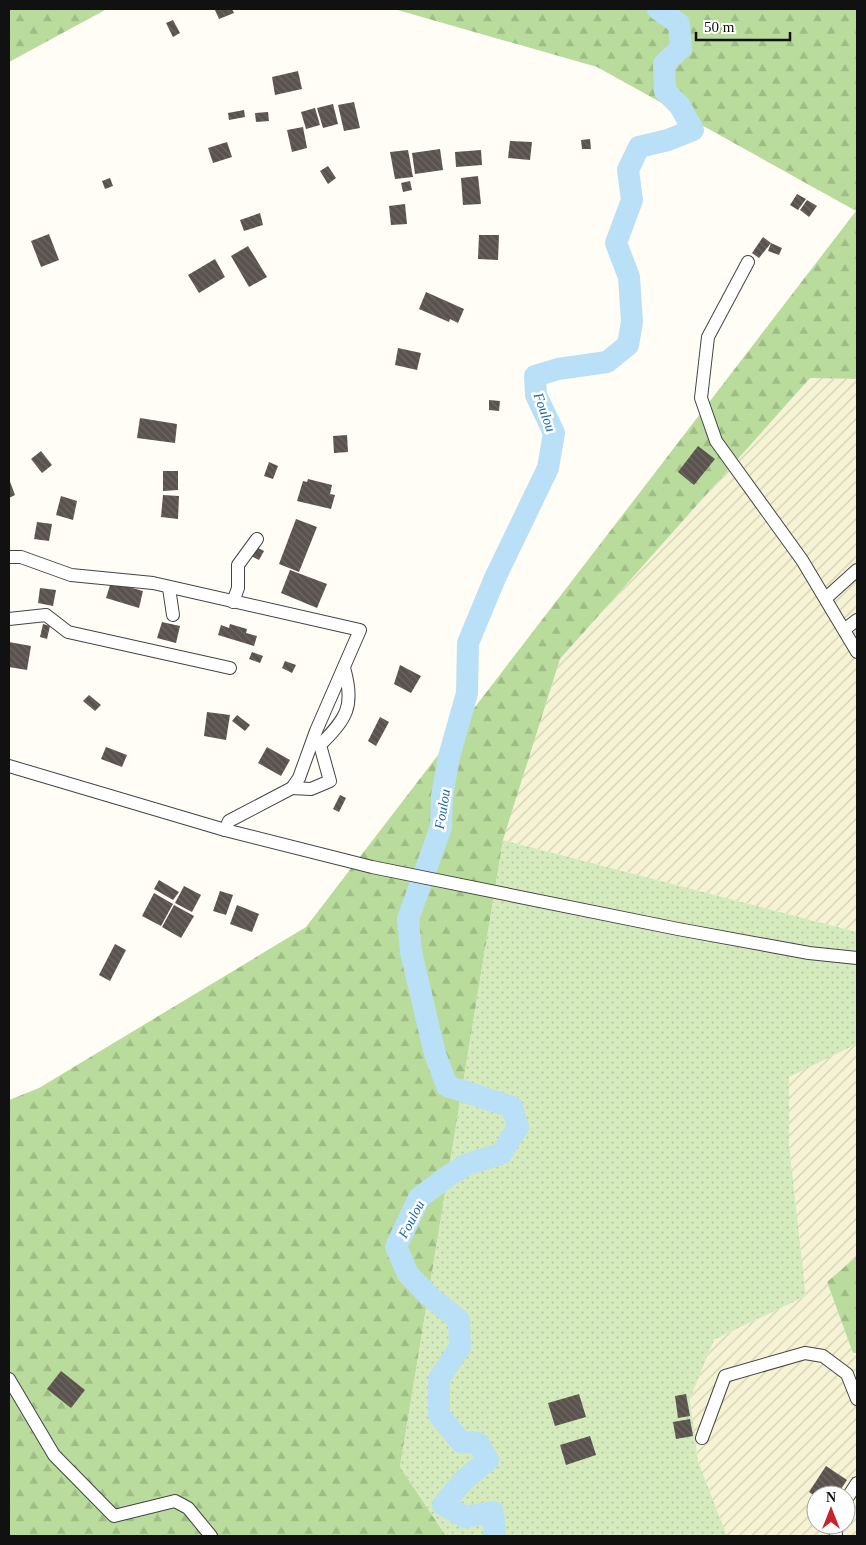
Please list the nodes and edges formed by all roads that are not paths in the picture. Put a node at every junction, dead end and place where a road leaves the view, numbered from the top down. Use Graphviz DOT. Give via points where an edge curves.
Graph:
graph roads {
  1 [pos="748,262"];
  2 [pos="257,539"];
  3 [pos="9,557"];
  4 [pos="857,570"];
  5 [pos="169,588"];
  6 [pos="826,598"];
  7 [pos="233,602"];
  8 [pos="173,615"];
  9 [pos="9,619"];
  10 [pos="857,620"];
  11 [pos="845,628"];
  12 [pos="857,652"];
  13 [pos="230,668"];
  14 [pos="344,668"];
  15 [pos="9,766"];
  16 [pos="292,788"];
  17 [pos="225,830"];
  18 [pos="857,958"];
  19 [pos="9,1379"];
  20 [pos="857,1399"];
  21 [pos="702,1438"];
  22 [pos="211,1536"];
  1 -- 6 [label="street" via="708,337 701,398 716,442"];
  2 -- 7 [label="street" via="238,565 238,588"];
  3 -- 5 [label="street" via="21,557 71,575 153,583"];
  4 -- 6 [label="street"];
  5 -- 7 [label="street"];
  5 -- 8 [label="street"];
  6 -- 11 [label="street"];
  7 -- 14 [label="street" via="360,630"];
  9 -- 13 [label="street" via="46,615 68,632"];
  10 -- 11 [label="street"];
  11 -- 12 [label="street"];
  14 -- 16 [label="street"];
  14 -- 16 [label="street" via="349,686 348,710 340,726 320,745 330,780 311,789"];
  15 -- 17 [label="street"];
  16 -- 17 [label="street" via="229,821"];
  17 -- 18 [label="street" via="372,867 678,929 809,953"];
  19 -- 22 [label="street" via="54,1455 114,1516 175,1501 188,1508"];
  20 -- 21 [label="street" via="846,1374 823,1356 805,1354 725,1376"];
}
